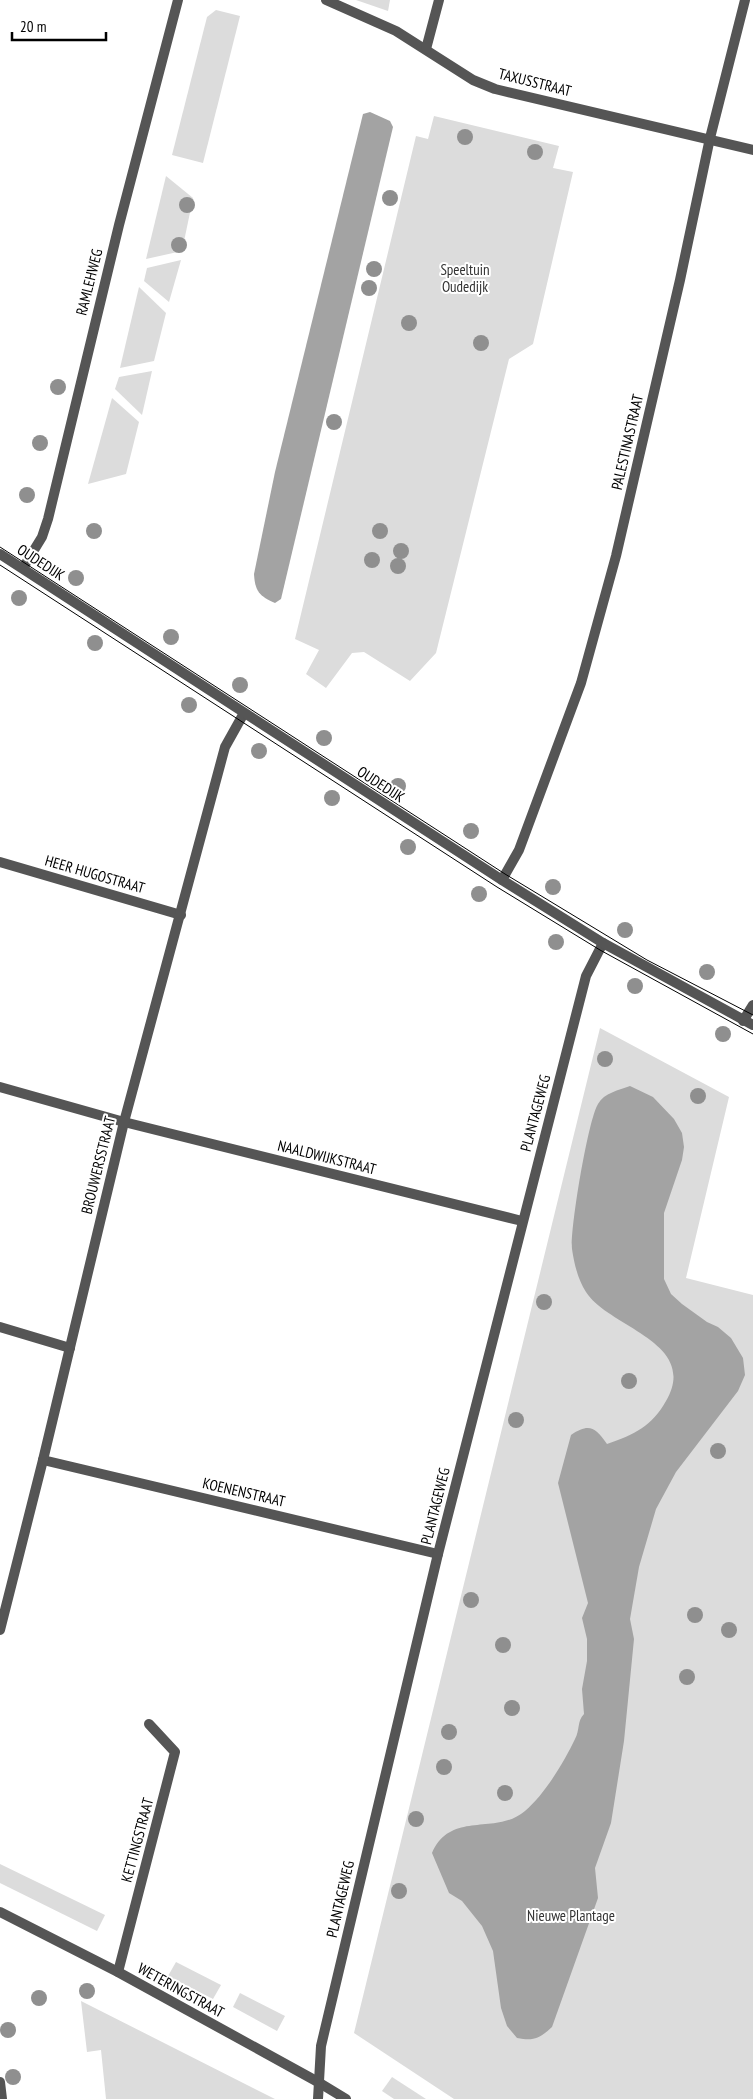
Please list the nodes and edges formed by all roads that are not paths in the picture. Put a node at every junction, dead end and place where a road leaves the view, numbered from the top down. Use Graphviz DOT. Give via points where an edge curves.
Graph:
graph roads {
  1 [pos="178,0"];
  2 [pos="326,0"];
  3 [pos="439,0"];
  4 [pos="745,0"];
  5 [pos="426,49"];
  6 [pos="710,138"];
  7 [pos="753,150"];
  8 [pos="0,554"];
  9 [pos="23,568"];
  10 [pos="244,713"];
  11 [pos="0,862"];
  12 [pos="502,880"];
  13 [pos="181,915"];
  14 [pos="603,943"];
  15 [pos="753,1005"];
  16 [pos="748,1023"];
  17 [pos="0,1087"];
  18 [pos="124,1122"];
  19 [pos="522,1221"];
  20 [pos="0,1327"];
  21 [pos="70,1348"];
  22 [pos="44,1460"];
  23 [pos="438,1554"];
  24 [pos="0,1630"];
  25 [pos="149,1724"];
  26 [pos="0,1912"];
  27 [pos="118,1972"];
  28 [pos="0,2082"];
  29 [pos="318,2082"];
  30 [pos="2,2099"];
  31 [pos="318,2099"];
  32 [pos="346,2099"];
  1 -- 9 [label="street, RAMLEHWEG" via="119,225 48,519 42,537"];
  2 -- 5 [label="street, TAXUSSTRAAT" via="396,31"];
  3 -- 5 [label="street"];
  4 -- 6 [label="street, PALESTINASTRAAT"];
  5 -- 6 [label="street, TAXUSSTRAAT" via="473,80 495,89"];
  6 -- 7 [label="street, TAXUSSTRAAT"];
  6 -- 12 [label="street, PALESTINASTRAAT" via="616,556 581,683 519,850"];
  8 -- 9 [label="street, OUDEDIJK"];
  9 -- 10 [label="street, OUDEDIJK"];
  10 -- 12 [label="street, OUDEDIJK"];
  10 -- 13 [label="street, BROUWERSSTRAAT" via="226,746"];
  11 -- 13 [label="street, HEER HUGOSTRAAT"];
  12 -- 14 [label="street, OUDEDIJK"];
  13 -- 18 [label="street, BROUWERSSTRAAT"];
  14 -- 16 [label="street, OUDEDIJK"];
  14 -- 19 [label="street, PLANTAGEWEG" via="586,976"];
  15 -- 16 [label="street"];
  17 -- 18 [label="street, NAALDWIJKSTRAAT"];
  18 -- 19 [label="street, NAALDWIJKSTRAAT"];
  18 -- 21 [label="street, BROUWERSSTRAAT"];
  19 -- 23 [label="street, PLANTAGEWEG"];
  20 -- 21 [label="street"];
  21 -- 22 [label="street, BROUWERSSTRAAT"];
  22 -- 23 [label="street, KOENENSTRAAT"];
  22 -- 24 [label="street, BROUWERSSTRAAT"];
  23 -- 29 [label="street, PLANTAGEWEG" via="326,2022"];
  25 -- 27 [label="street, KETTINGSTRAAT" via="176,1752"];
  26 -- 27 [label="street, WETERINGSTRAAT"];
  27 -- 29 [label="street, WETERINGSTRAAT"];
  28 -- 30 [label="street"];
  29 -- 31 [label="street, PLANTAGEWEG"];
  29 -- 32 [label="street, WETERINGSTRAAT"];
}
